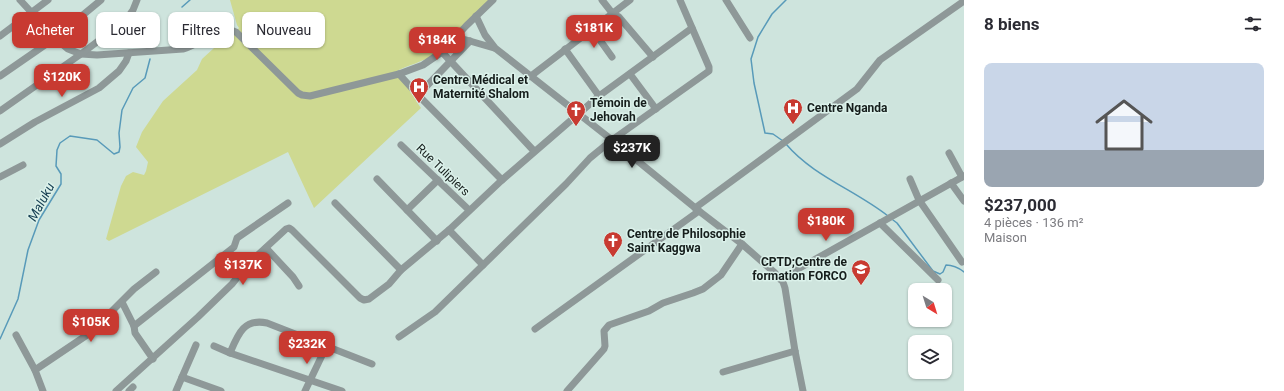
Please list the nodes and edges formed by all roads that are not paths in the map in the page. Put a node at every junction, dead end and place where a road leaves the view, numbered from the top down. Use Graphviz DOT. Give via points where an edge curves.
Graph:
graph roads {
  1 [pos="20,0"];
  2 [pos="48,0"];
  3 [pos="101,0"];
  4 [pos="137,0"];
  5 [pos="493,0"];
  6 [pos="602,0"];
  7 [pos="630,0"];
  8 [pos="680,0"];
  9 [pos="726,0"];
  10 [pos="964,1"];
  11 [pos="31,12"];
  12 [pos="33,12"];
  13 [pos="86,12"];
  14 [pos="613,14"];
  15 [pos="476,16"];
  16 [pos="12,27"];
  17 [pos="692,28"];
  18 [pos="592,29"];
  19 [pos="0,36"];
  20 [pos="456,37"];
  21 [pos="750,38"];
  22 [pos="470,41"];
  23 [pos="41,48"];
  24 [pos="67,48"];
  25 [pos="495,48"];
  26 [pos="565,49"];
  27 [pos="129,52"];
  28 [pos="442,52"];
  29 [pos="81,54"];
  30 [pos="612,57"];
  31 [pos="653,57"];
  32 [pos="450,61"];
  33 [pos="399,74"];
  34 [pos="630,74"];
  35 [pos="0,76"];
  36 [pos="531,76"];
  37 [pos="418,95"];
  38 [pos="599,96"];
  39 [pos="656,109"];
  40 [pos="0,111"];
  41 [pos="577,114"];
  42 [pos="612,140"];
  43 [pos="0,144"];
  44 [pos="401,145"];
  45 [pos="534,151"];
  46 [pos="949,152"];
  47 [pos="23,165"];
  48 [pos="963,176"];
  49 [pos="0,177"];
  50 [pos="377,179"];
  51 [pos="910,179"];
  52 [pos="438,180"];
  53 [pos="502,180"];
  54 [pos="952,183"];
  55 [pos="919,200"];
  56 [pos="964,201"];
  57 [pos="335,203"];
  58 [pos="288,204"];
  59 [pos="407,210"];
  60 [pos="469,210"];
  61 [pos="697,210"];
  62 [pos="882,223"];
  63 [pos="450,230"];
  64 [pos="437,241"];
  65 [pos="742,244"];
  66 [pos="266,248"];
  67 [pos="962,262"];
  68 [pos="483,265"];
  69 [pos="402,270"];
  70 [pos="156,272"];
  71 [pos="780,279"];
  72 [pos="938,280"];
  73 [pos="299,286"];
  74 [pos="122,302"];
  75 [pos="134,326"];
  76 [pos="535,329"];
  77 [pos="16,335"];
  78 [pos="399,337"];
  79 [pos="196,345"];
  80 [pos="214,346"];
  81 [pos="326,346"];
  82 [pos="795,351"];
  83 [pos="230,353"];
  84 [pos="153,359"];
  85 [pos="372,364"];
  86 [pos="34,370"];
  87 [pos="723,372"];
  88 [pos="182,377"];
  89 [pos="310,381"];
  90 [pos="43,391"];
  91 [pos="116,391"];
  92 [pos="176,391"];
  93 [pos="221,391"];
  94 [pos="305,391"];
  95 [pos="342,391"];
  96 [pos="567,391"];
  97 [pos="803,391"];
  1 -- 11 [label="street"];
  2 -- 12 [label="street"];
  3 -- 13 [label="street"];
  4 -- 29 [label="street" via="126,20"];
  5 -- 15 [label="street"];
  6 -- 14 [label="street"];
  7 -- 14 [label="street"];
  8 -- 17 [label="street"];
  9 -- 21 [label="street"];
  10 -- 61 [label="street" via="885,56 857,89"];
  14 -- 18 [label="street"];
  14 -- 31 [label="street" via="619,16"];
  15 -- 20 [label="street"];
  15 -- 25 [label="street"];
  16 -- 19 [label="street"];
  17 -- 31 [label="street"];
  17 -- 39 [label="street" via="710,69"];
  18 -- 26 [label="street"];
  18 -- 30 [label="street"];
  20 -- 22 [label="street"];
  20 -- 28 [label="street"];
  22 -- 25 [label="street"];
  22 -- 32 [label="street"];
  23 -- 35 [label="street"];
  24 -- 29 [label="street"];
  25 -- 36 [label="street"];
  26 -- 36 [label="street"];
  26 -- 38 [label="street"];
  27 -- 29 [label="street"];
  27 -- 33 [label="street" via="187,48 226,29 232,30 298,93 306,96"];
  27 -- 43 [label="street" via="124,66 99,88"];
  28 -- 32 [label="street"];
  28 -- 33 [label="street" via="423,65"];
  29 -- 40 [label="street"];
  31 -- 34 [label="street"];
  32 -- 37 [label="street"];
  32 -- 45 [label="street"];
  33 -- 37 [label="street"];
  34 -- 38 [label="street"];
  34 -- 39 [label="street"];
  36 -- 41 [label="street"];
  37 -- 53 [label="street"];
  38 -- 41 [label="street"];
  39 -- 42 [label="street"];
  41 -- 42 [label="street"];
  41 -- 45 [label="street"];
  42 -- 61 [label="street"];
  42 -- 68 [label="street" via="588,160"];
  44 -- 52 [label="street, Rue Tulipiers"];
  45 -- 53 [label="street"];
  46 -- 48 [label="street"];
  47 -- 49 [label="street"];
  48 -- 54 [label="street"];
  50 -- 59 [label="street"];
  51 -- 55 [label="street"];
  52 -- 59 [label="street"];
  52 -- 60 [label="street, Rue Tulipiers"];
  53 -- 60 [label="street"];
  54 -- 55 [label="street"];
  54 -- 56 [label="street"];
  55 -- 62 [label="street"];
  55 -- 67 [label="street"];
  57 -- 69 [label="street"];
  58 -- 75 [label="street" via="237,238 234,247"];
  59 -- 64 [label="street"];
  60 -- 63 [label="street"];
  61 -- 65 [label="street"];
  61 -- 76 [label="street"];
  62 -- 71 [label="street"];
  62 -- 72 [label="street"];
  63 -- 64 [label="street"];
  63 -- 68 [label="street"];
  64 -- 69 [label="street"];
  65 -- 71 [label="street"];
  65 -- 96 [label="street" via="720,275 702,289 663,302 649,311 609,326 604,331 604,349"];
  66 -- 69 [label="street" via="286,229 291,228 364,300 389,284"];
  66 -- 73 [label="street"];
  66 -- 84 [label="street"];
  68 -- 78 [label="street" via="435,312"];
  70 -- 74 [label="street"];
  71 -- 82 [label="street" via="786,294"];
  74 -- 75 [label="street"];
  74 -- 86 [label="street" via="85,336"];
  75 -- 84 [label="street" via="135,333"];
  77 -- 86 [label="street"];
  79 -- 88 [label="street"];
  80 -- 83 [label="street"];
  81 -- 83 [label="street" via="267,323 253,322 241,330"];
  81 -- 85 [label="street"];
  81 -- 89 [label="street"];
  82 -- 87 [label="street"];
  82 -- 97 [label="street"];
  83 -- 89 [label="street"];
  84 -- 91 [label="street"];
  86 -- 90 [label="street"];
  88 -- 92 [label="street"];
  88 -- 93 [label="street"];
  89 -- 94 [label="street"];
  89 -- 95 [label="street"];
}
